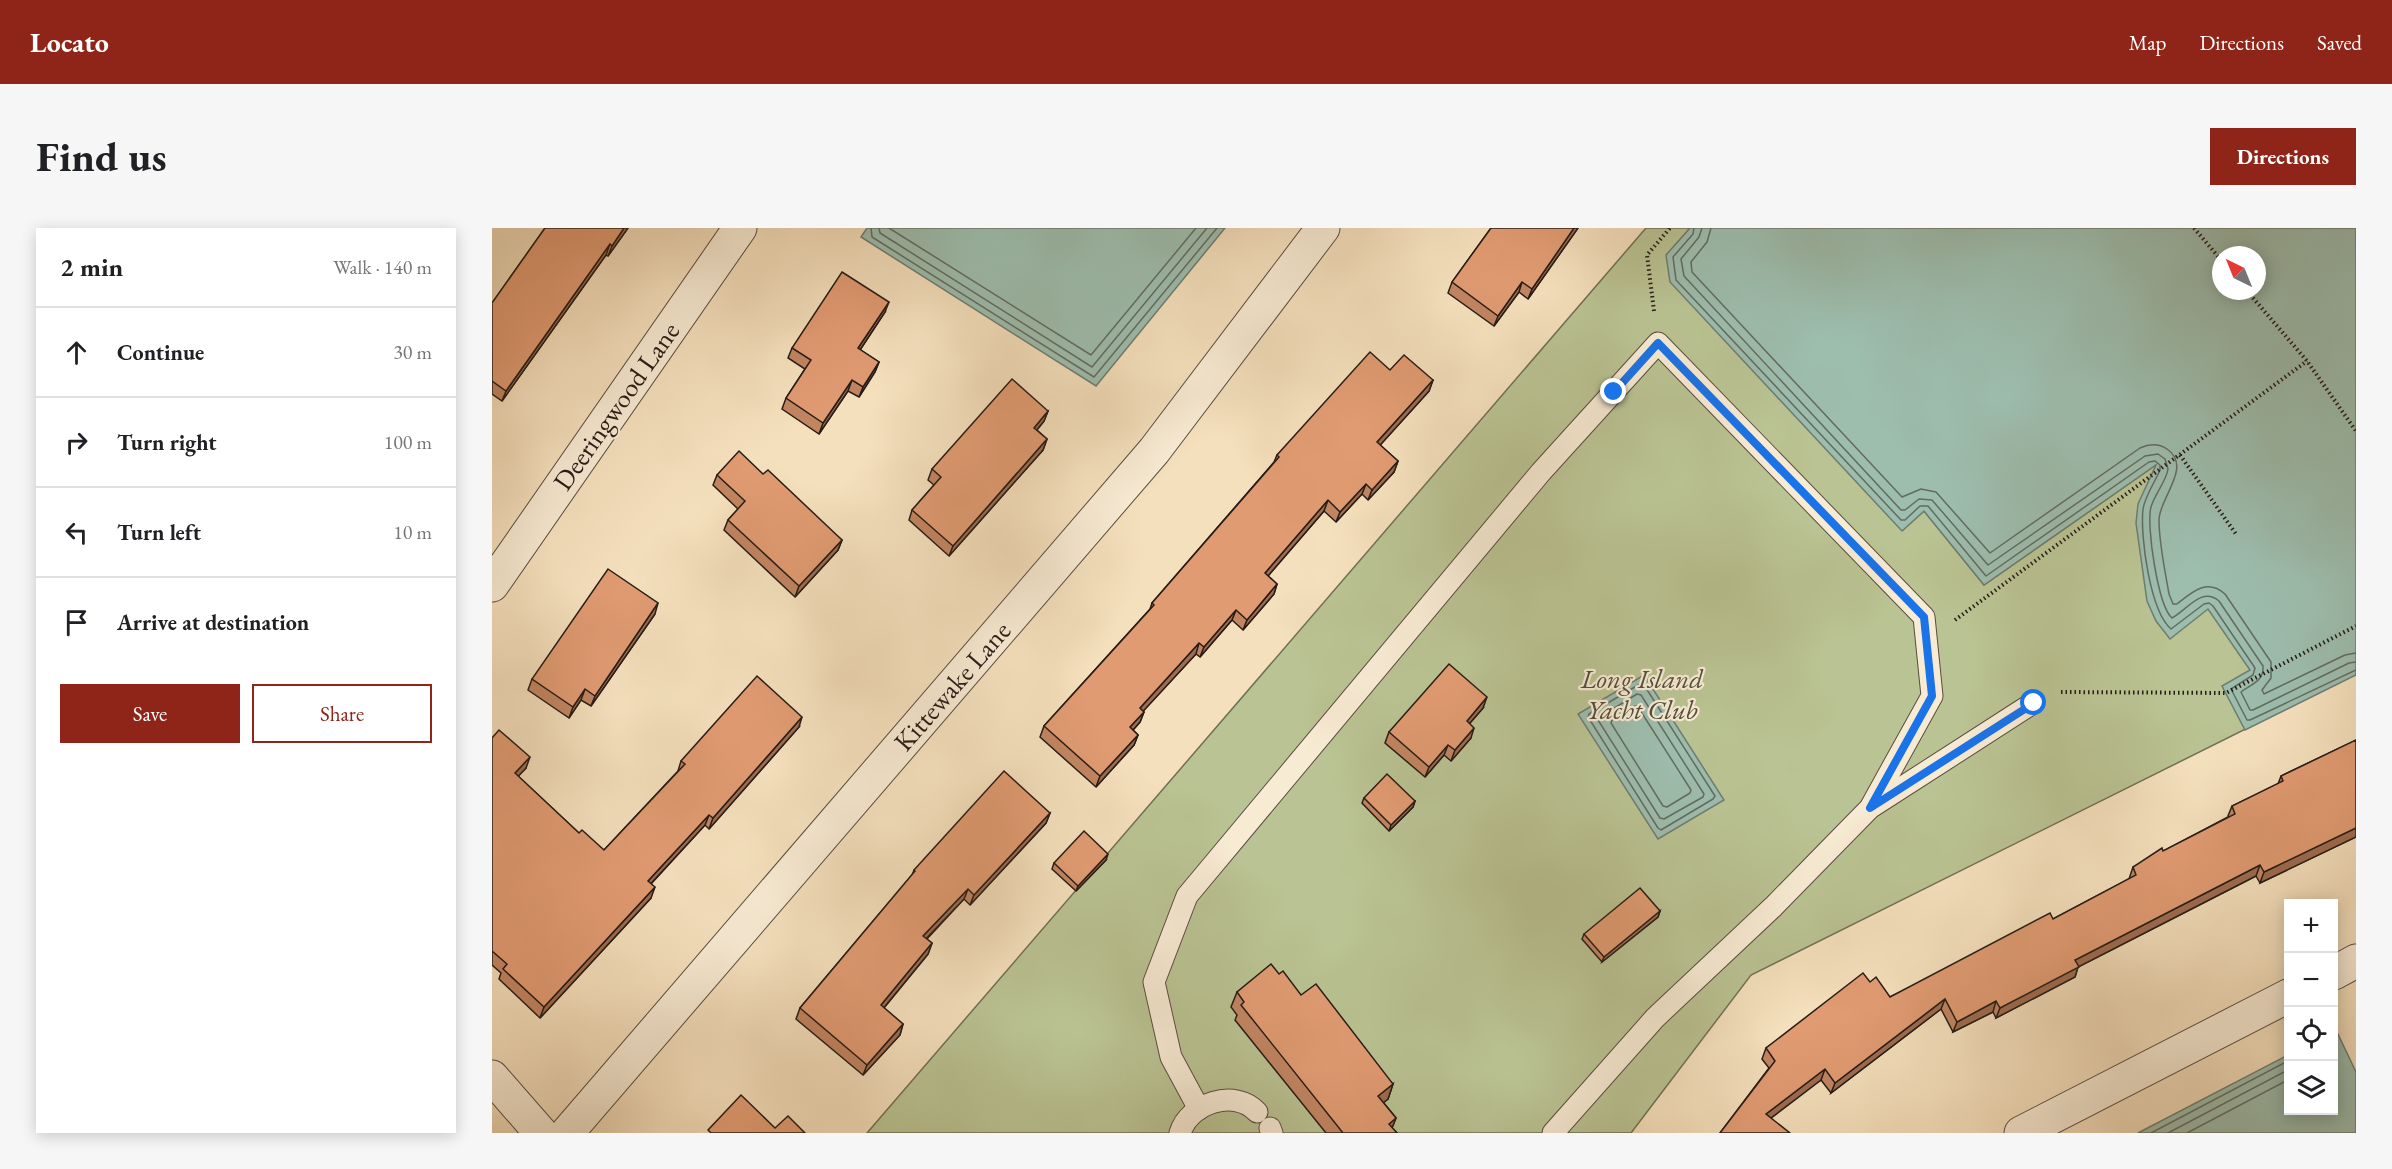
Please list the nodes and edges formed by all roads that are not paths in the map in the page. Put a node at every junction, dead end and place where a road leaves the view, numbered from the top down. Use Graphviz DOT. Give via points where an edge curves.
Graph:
graph roads {
  1 [pos="740,228"];
  2 [pos="1323,228"];
  3 [pos="492,585"];
  4 [pos="2034,703"];
  5 [pos="1870,808"];
  6 [pos="2356,961"];
  7 [pos="2338,971"];
  8 [pos="2284,999"];
  9 [pos="492,1077"];
  10 [pos="1199,1109"];
  11 [pos="1266,1124"];
  12 [pos="542,1133"];
  13 [pos="567,1133"];
  14 [pos="1180,1133"];
  15 [pos="1553,1133"];
  16 [pos="2021,1133"];
  1 -- 3 [label="street, Deeringwood Lane"];
  2 -- 13 [label="street, Kittewake Lane" via="1154,451"];
  4 -- 5 [label="lane"];
  5 -- 10 [label="lane" via="1932,696 1924,617 1658,343 1541,472 1187,896 1154,982 1171,1057"];
  5 -- 15 [label="lane" via="1773,907 1655,1018"];
  6 -- 7 [label="street"];
  8 -- 16 [label="street"];
  9 -- 12 [label="street"];
  10 -- 11 [label="lane" via="1221,1100 1238,1101"];
  10 -- 14 [label="lane" via="1191,1114"];
}
